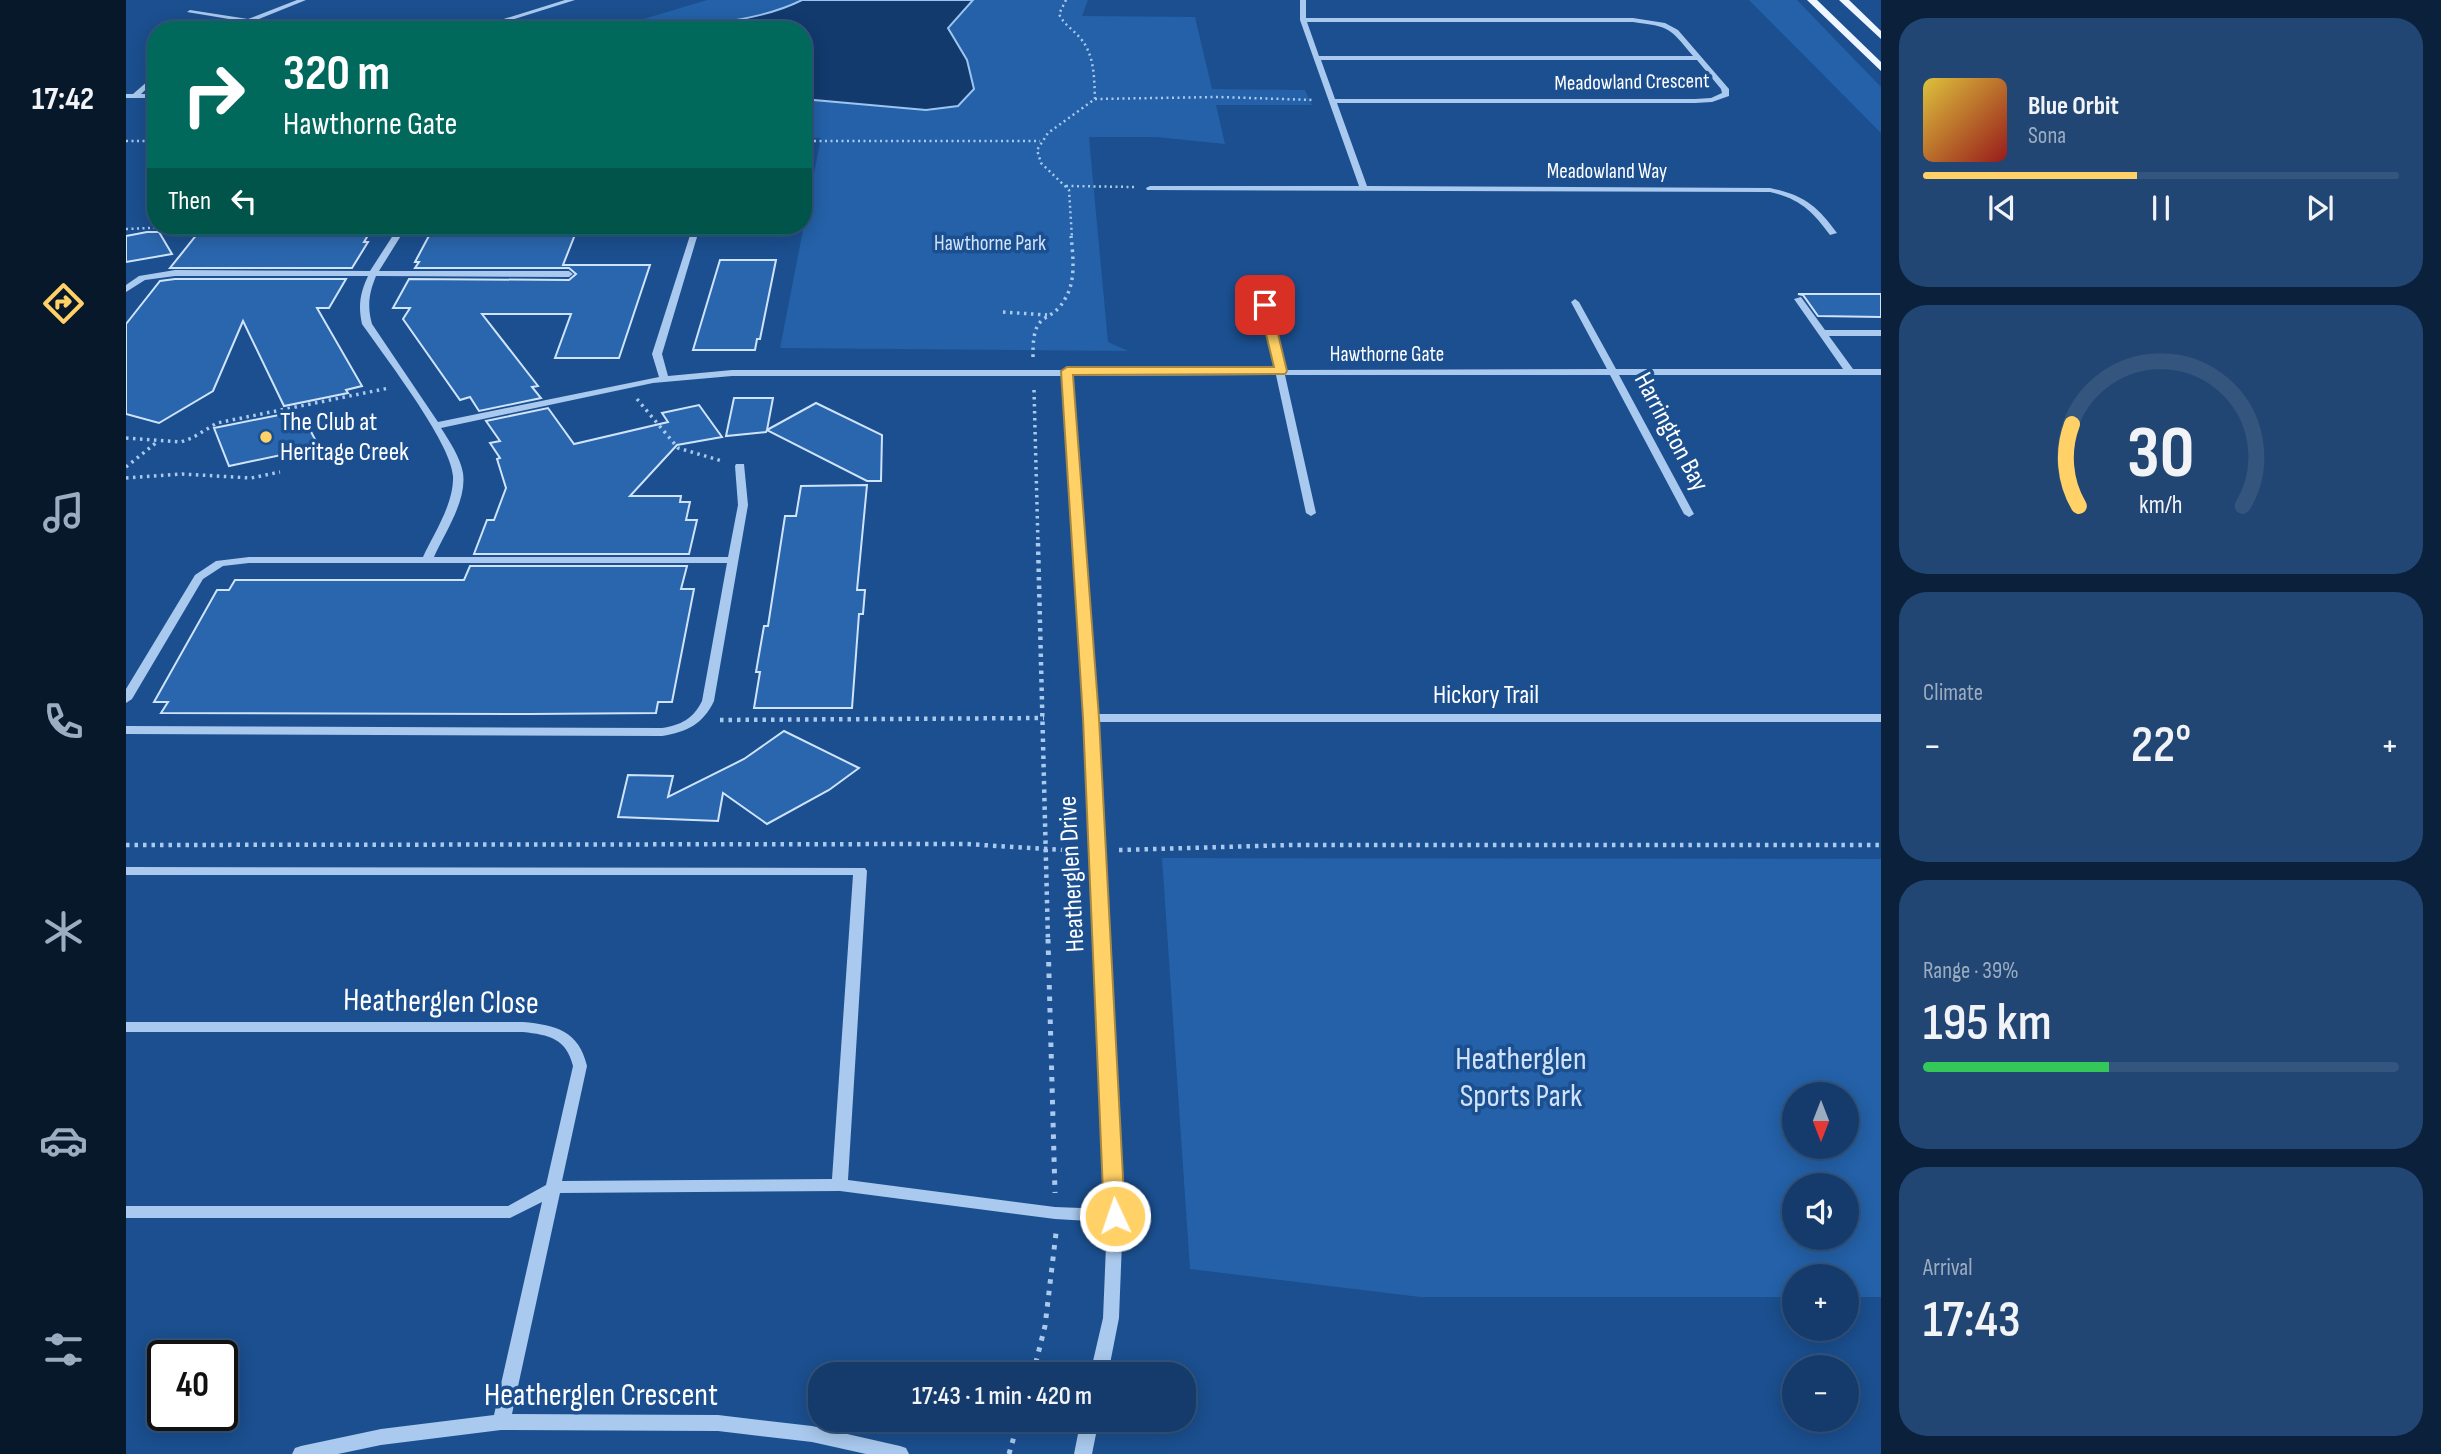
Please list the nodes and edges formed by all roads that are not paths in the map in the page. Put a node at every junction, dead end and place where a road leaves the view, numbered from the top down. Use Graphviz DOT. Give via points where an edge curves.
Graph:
graph roads {
  1 [pos="303,0"];
  2 [pos="572,0"];
  3 [pos="1303,0"];
  4 [pos="1812,0"];
  5 [pos="1844,0"];
  6 [pos="190,12"];
  7 [pos="245,20"];
  8 [pos="1304,20"];
  9 [pos="501,21"];
  10 [pos="1881,36"];
  11 [pos="1317,58"];
  12 [pos="1700,58"];
  13 [pos="1881,68"];
  14 [pos="147,82"];
  15 [pos="130,96"];
  16 [pos="1333,101"];
  17 [pos="1150,188"];
  18 [pos="1364,189"];
  19 [pos="1833,233"];
  20 [pos="398,235"];
  21 [pos="693,235"];
  22 [pos="375,274"];
  23 [pos="569,274"];
  24 [pos="126,289"];
  25 [pos="1798,299"];
  26 [pos="1576,302"];
  27 [pos="1265,305"];
  28 [pos="1822,333"];
  29 [pos="1881,334"];
  30 [pos="1067,371"];
  31 [pos="1280,371"];
  32 [pos="1613,371"];
  33 [pos="1850,372"];
  34 [pos="1881,372"];
  35 [pos="664,378"];
  36 [pos="435,426"];
  37 [pos="740,466"];
  38 [pos="1311,513"];
  39 [pos="1689,514"];
  40 [pos="427,560"];
  41 [pos="733,560"];
  42 [pos="126,699"];
  43 [pos="1091,718"];
  44 [pos="1881,718"];
  45 [pos="126,730"];
  46 [pos="126,871"];
  47 [pos="126,1027"];
  48 [pos="840,1185"];
  49 [pos="555,1187"];
  50 [pos="126,1212"];
  51 [pos="1115,1216"];
  52 [pos="1102,1362"];
  53 [pos="501,1422"];
  54 [pos="1087,1432"];
  55 [pos="301,1454"];
  56 [pos="900,1454"];
  57 [pos="1083,1454"];
  1 -- 7 [label="street"];
  2 -- 9 [label="street"];
  3 -- 8 [label="street"];
  4 -- 13 [label="main road"];
  5 -- 10 [label="main road"];
  6 -- 7 [label="street"];
  8 -- 11 [label="street"];
  8 -- 12 [label="street, Meadowland Crescent" via="1648,21 1676,31"];
  11 -- 12 [label="street"];
  11 -- 16 [label="street"];
  12 -- 16 [label="street, Meadowland Crescent" via="1726,94 1695,101"];
  14 -- 15 [label="street"];
  16 -- 18 [label="street"];
  17 -- 18 [label="street, Meadowland Way"];
  18 -- 19 [label="street, Meadowland Way" via="1770,190 1804,199"];
  20 -- 22 [label="street"];
  21 -- 35 [label="street" via="657,354"];
  22 -- 23 [label="street"];
  22 -- 24 [label="street" via="175,273 142,278"];
  22 -- 36 [label="street" via="363,300 363,316"];
  25 -- 28 [label="street"];
  26 -- 32 [label="street"];
  27 -- 31 [label="street"];
  28 -- 29 [label="street"];
  28 -- 33 [label="street"];
  30 -- 31 [label="street, Hawthorne Gate"];
  30 -- 35 [label="street, Hawthorne Gate" via="732,373"];
  30 -- 43 [label="street, Heatherglen Drive"];
  31 -- 32 [label="street, Hawthorne Gate"];
  31 -- 38 [label="street"];
  32 -- 33 [label="street, Hawthorne Gate"];
  32 -- 39 [label="street, Harrington Bay"];
  33 -- 34 [label="street, Hawthorne Gate"];
  35 -- 36 [label="street, Hawthorne Gate"];
  36 -- 40 [label="street" via="453,455 458,475"];
  37 -- 41 [label="street" via="743,505"];
  40 -- 41 [label="street"];
  40 -- 42 [label="street" via="220,563 199,577"];
  41 -- 45 [label="street" via="708,701 691,725 662,732"];
  43 -- 44 [label="street, Hickory Trail"];
  43 -- 51 [label="street, Heatherglen Drive"];
  46 -- 48 [label="street" via="860,871"];
  47 -- 49 [label="street, Heatherglen Close" via="523,1027 555,1032 576,1048 580,1066"];
  48 -- 49 [label="street"];
  48 -- 51 [label="street" via="1055,1213"];
  49 -- 50 [label="street" via="510,1212"];
  49 -- 53 [label="street, Heatherglen Close"];
  51 -- 52 [label="street, Heatherglen Drive" via="1111,1318"];
  53 -- 55 [label="street, Heatherglen Crescent" via="429,1429"];
  53 -- 56 [label="street, Heatherglen Crescent" via="718,1423 812,1434"];
  54 -- 57 [label="street"];
}
